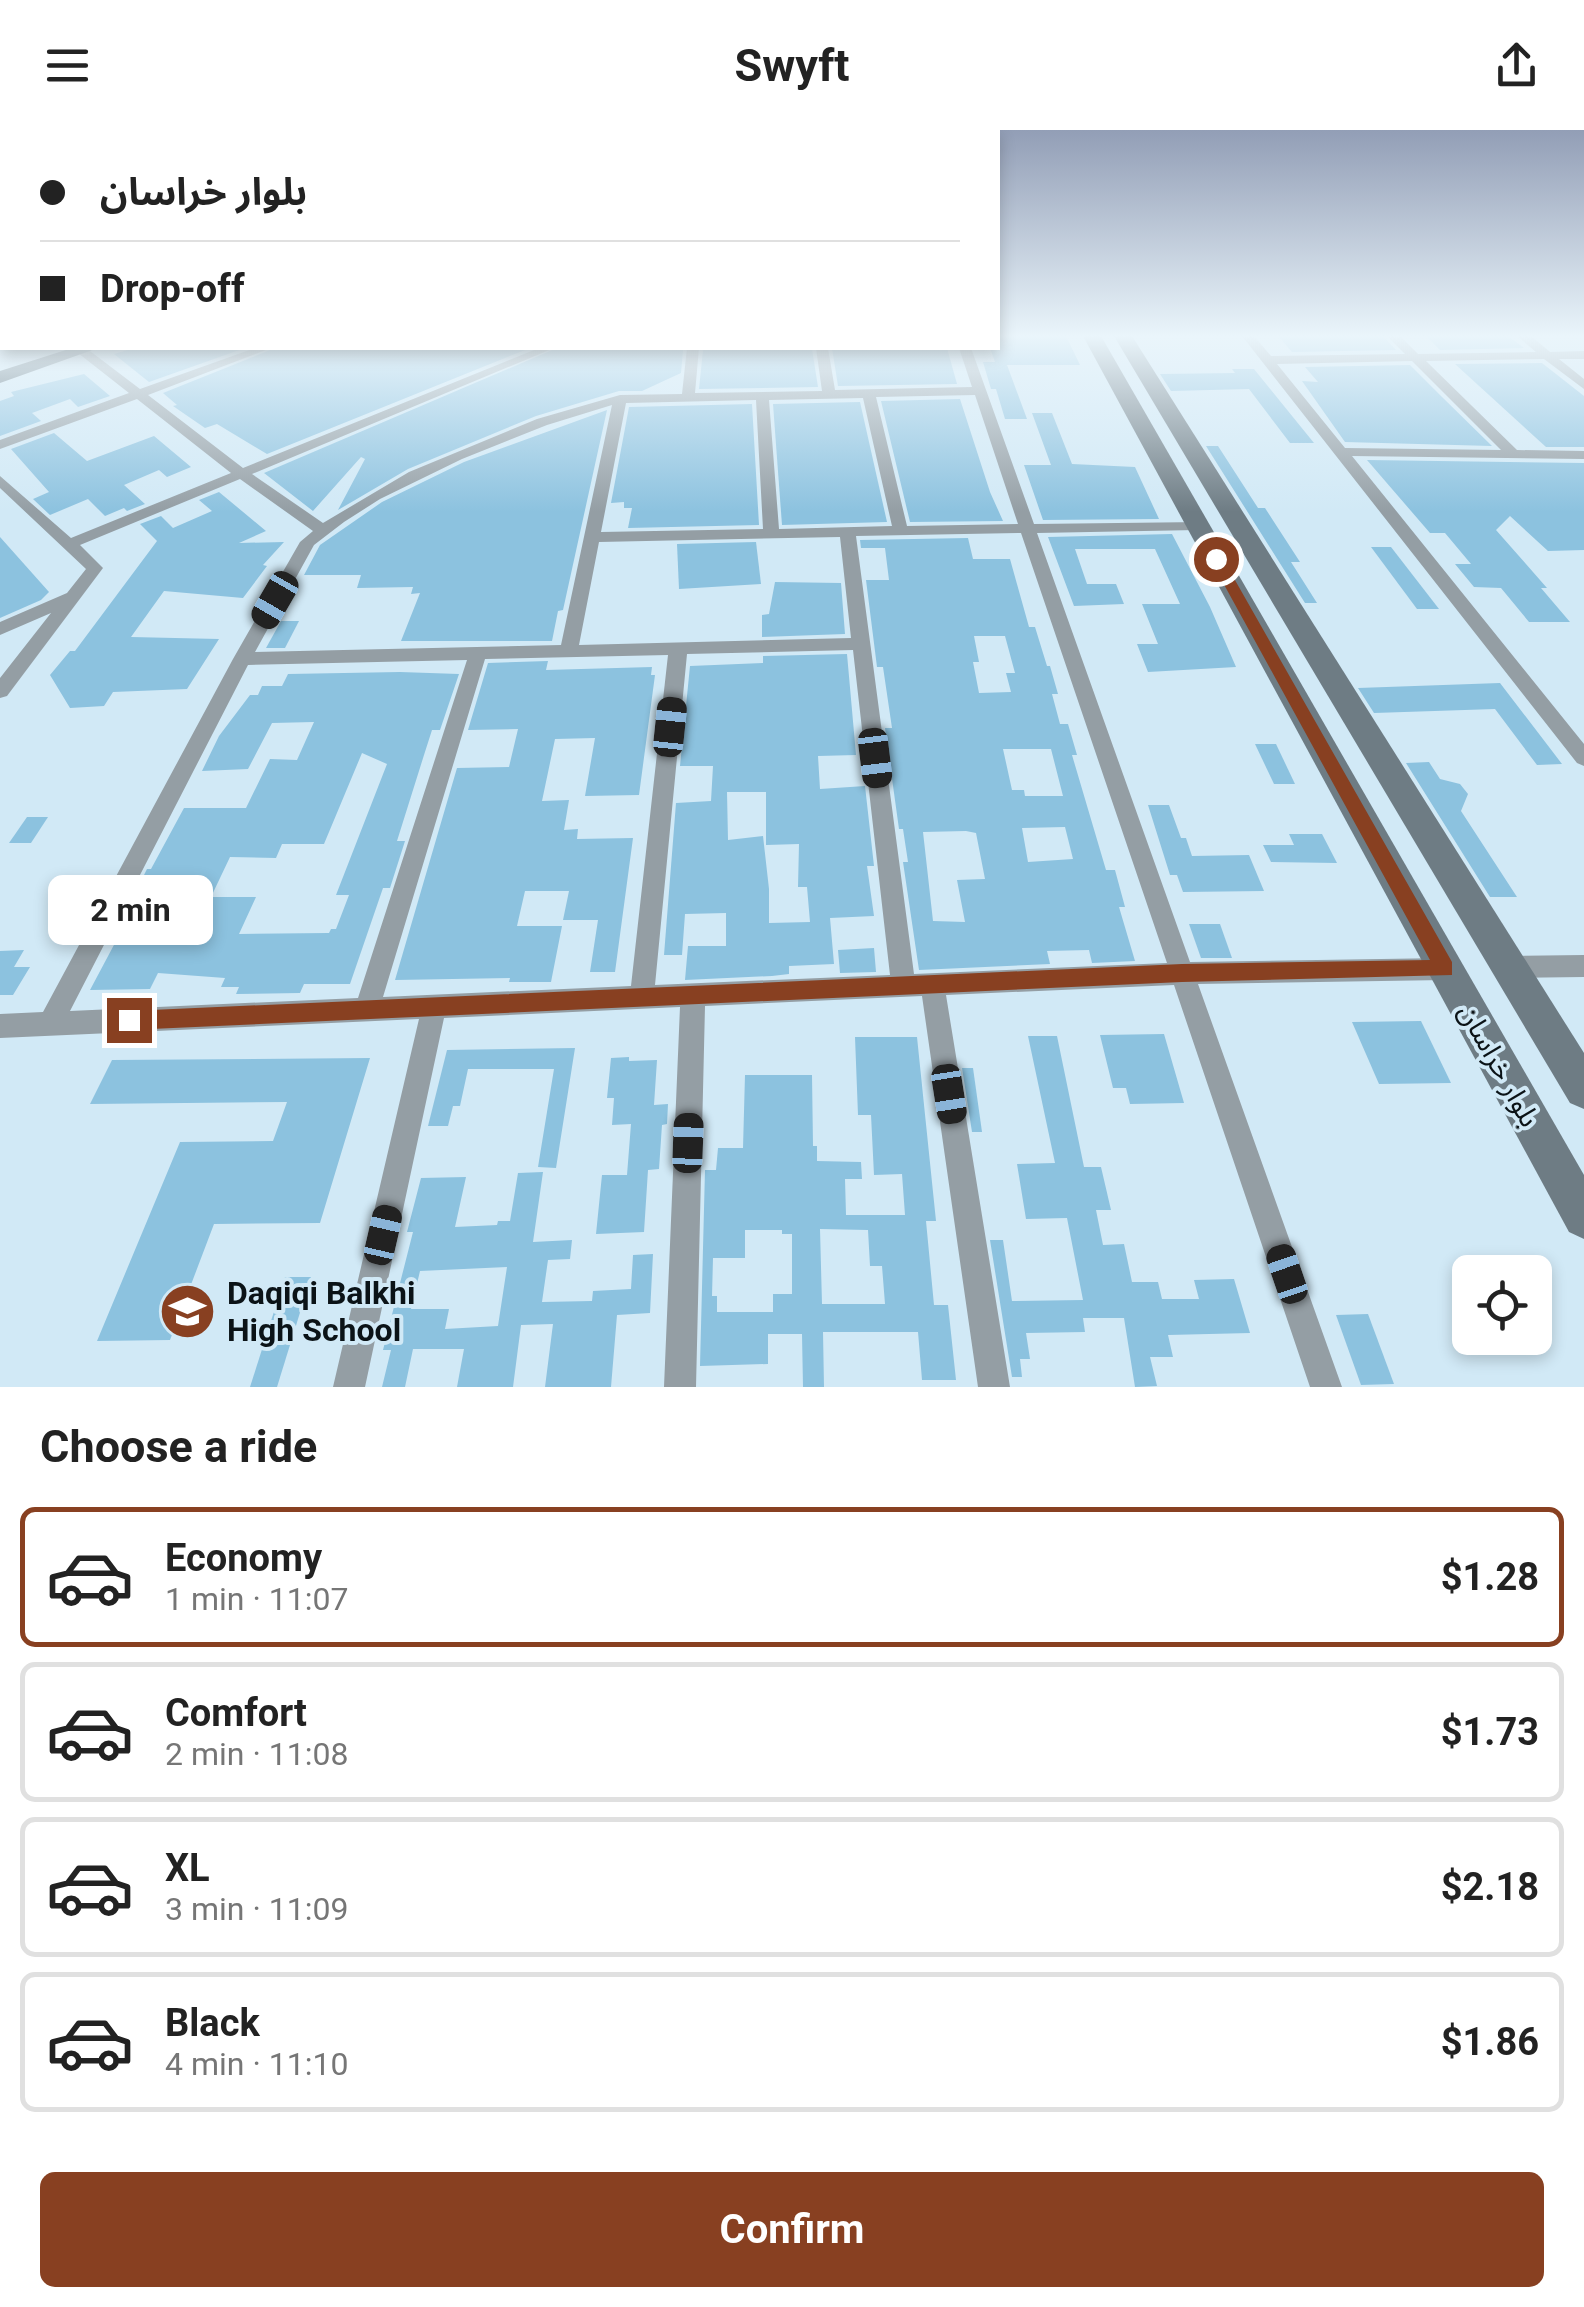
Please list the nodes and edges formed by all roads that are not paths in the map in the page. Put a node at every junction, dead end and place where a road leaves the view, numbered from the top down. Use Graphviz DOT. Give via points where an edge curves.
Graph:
graph roads {
  1 [pos="137,395"];
  2 [pos="140,395"];
  3 [pos="432,395"];
  4 [pos="688,395"];
  5 [pos="829,395"];
  6 [pos="899,395"];
  7 [pos="982,395"];
  8 [pos="1125,395"];
  9 [pos="1159,395"];
  10 [pos="1295,395"];
  11 [pos="1453,395"];
  12 [pos="869,396"];
  13 [pos="762,397"];
  14 [pos="688,398"];
  15 [pos="620,399"];
  16 [pos="1128,400"];
  17 [pos="1162,400"];
  18 [pos="0,445"];
  19 [pos="1340,452"];
  20 [pos="1513,454"];
  21 [pos="1584,455"];
  22 [pos="239,472"];
  23 [pos="0,480"];
  24 [pos="1197,525"];
  25 [pos="1028,527"];
  26 [pos="900,529"];
  27 [pos="322,530"];
  28 [pos="847,530"];
  29 [pos="771,531"];
  30 [pos="591,537"];
  31 [pos="72,543"];
  32 [pos="73,596"];
  33 [pos="0,628"];
  34 [pos="861,644"];
  35 [pos="678,650"];
  36 [pos="569,652"];
  37 [pos="478,654"];
  38 [pos="242,659"];
  39 [pos="0,692"];
  40 [pos="1584,758"];
  41 [pos="1584,966"];
  42 [pos="1510,967"];
  43 [pos="1445,968"];
  44 [pos="1182,973"];
  45 [pos="932,984"];
  46 [pos="903,986"];
  47 [pos="693,995"];
  48 [pos="642,997"];
  49 [pos="434,1006"];
  50 [pos="367,1010"];
  51 [pos="50,1024"];
  52 [pos="0,1026"];
  53 [pos="1584,1089"];
  54 [pos="1584,1218"];
  55 [pos="349,1387"];
  56 [pos="680,1387"];
  57 [pos="994,1387"];
  58 [pos="1326,1387"];
  1 -- 18 [label="street"];
  2 -- 22 [label="street"];
  3 -- 22 [label="street"];
  4 -- 14 [label="street"];
  5 -- 12 [label="street"];
  5 -- 13 [label="street"];
  6 -- 12 [label="street"];
  7 -- 25 [label="street"];
  8 -- 16 [label="main road, بلوار خراسان"];
  9 -- 17 [label="main road, بلوار خراسان"];
  10 -- 19 [label="street"];
  11 -- 20 [label="street"];
  12 -- 26 [label="street"];
  13 -- 14 [label="street"];
  13 -- 29 [label="street"];
  14 -- 15 [label="street"];
  15 -- 27 [label="street" via="576,410 406,479"];
  15 -- 30 [label="street"];
  16 -- 17 [label="main road"];
  16 -- 24 [label="main road, بلوار خراسان"];
  17 -- 42 [label="main road, بلوار خراسان"];
  19 -- 20 [label="street"];
  19 -- 40 [label="street"];
  20 -- 21 [label="street"];
  22 -- 27 [label="street"];
  22 -- 31 [label="street"];
  23 -- 31 [label="street"];
  24 -- 25 [label="street"];
  24 -- 43 [label="main road, بلوار خراسان"];
  25 -- 26 [label="street"];
  25 -- 44 [label="street"];
  26 -- 28 [label="street"];
  27 -- 38 [label="street" via="308,542"];
  28 -- 29 [label="street"];
  28 -- 34 [label="street"];
  29 -- 30 [label="street"];
  30 -- 36 [label="street"];
  31 -- 32 [label="street" via="95,568"];
  32 -- 33 [label="street"];
  32 -- 39 [label="street"];
  34 -- 35 [label="street"];
  34 -- 46 [label="street"];
  35 -- 36 [label="street"];
  35 -- 48 [label="street"];
  36 -- 37 [label="street"];
  37 -- 38 [label="street"];
  37 -- 50 [label="street"];
  38 -- 51 [label="street"];
  41 -- 42 [label="street"];
  42 -- 53 [label="main road, بلوار خراسان"];
  43 -- 44 [label="street"];
  43 -- 54 [label="main road, بلوار خراسان"];
  44 -- 45 [label="street"];
  44 -- 58 [label="street"];
  45 -- 46 [label="street"];
  45 -- 57 [label="street"];
  46 -- 47 [label="street"];
  47 -- 48 [label="street"];
  47 -- 56 [label="street"];
  48 -- 49 [label="street"];
  49 -- 50 [label="street"];
  49 -- 55 [label="street"];
  50 -- 51 [label="street"];
  51 -- 52 [label="street"];
}
